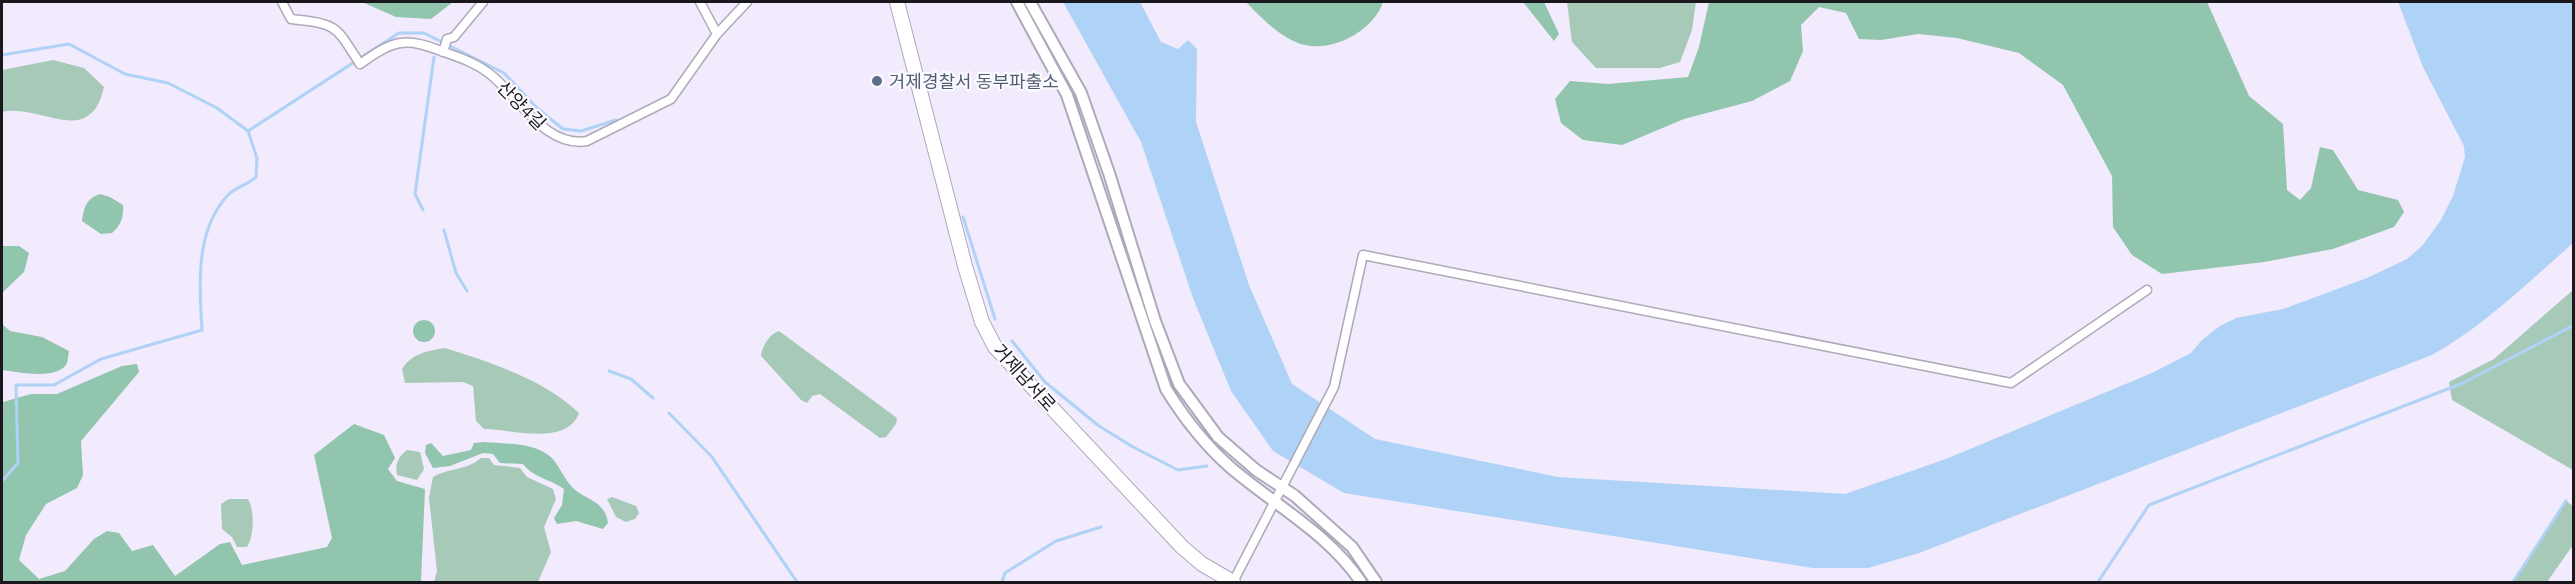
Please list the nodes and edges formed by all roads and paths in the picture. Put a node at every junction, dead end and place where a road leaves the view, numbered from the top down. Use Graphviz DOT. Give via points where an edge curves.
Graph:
graph roads {
  1 [pos="282,2"];
  2 [pos="483,2"];
  3 [pos="700,2"];
  4 [pos="747,2"];
  5 [pos="897,2"];
  6 [pos="1017,2"];
  7 [pos="1030,2"];
  8 [pos="717,34"];
  9 [pos="443,52"];
  10 [pos="2147,291"];
  11 [pos="1282,487"];
  12 [pos="1275,501"];
  13 [pos="1233,582"];
  14 [pos="1361,582"];
  15 [pos="1376,582"];
  1 -- 9 [label="street, 산양4길" via="291,19 338,28 360,64 403,41 420,42"];
  2 -- 9 [label="street" via="454,37 447,39"];
  3 -- 8 [label="street"];
  4 -- 8 [label="street, 산양4길"];
  5 -- 13 [label="main road, 거제남서로" via="965,266 982,322 995,347 1182,547"];
  6 -- 12 [label="street" via="1067,95 1166,389 1207,445"];
  7 -- 11 [label="street" via="1081,93 1179,384 1218,437"];
  8 -- 9 [label="street, 산양4길" via="671,99 587,141 573,143 551,134 492,75 476,64"];
  10 -- 11 [label="street" via="2011,383 1363,255 1334,387"];
  11 -- 12 [label="street"];
  11 -- 15 [label="street" via="1352,547"];
  12 -- 13 [label="street"];
  12 -- 14 [label="street" via="1342,558"];
}
